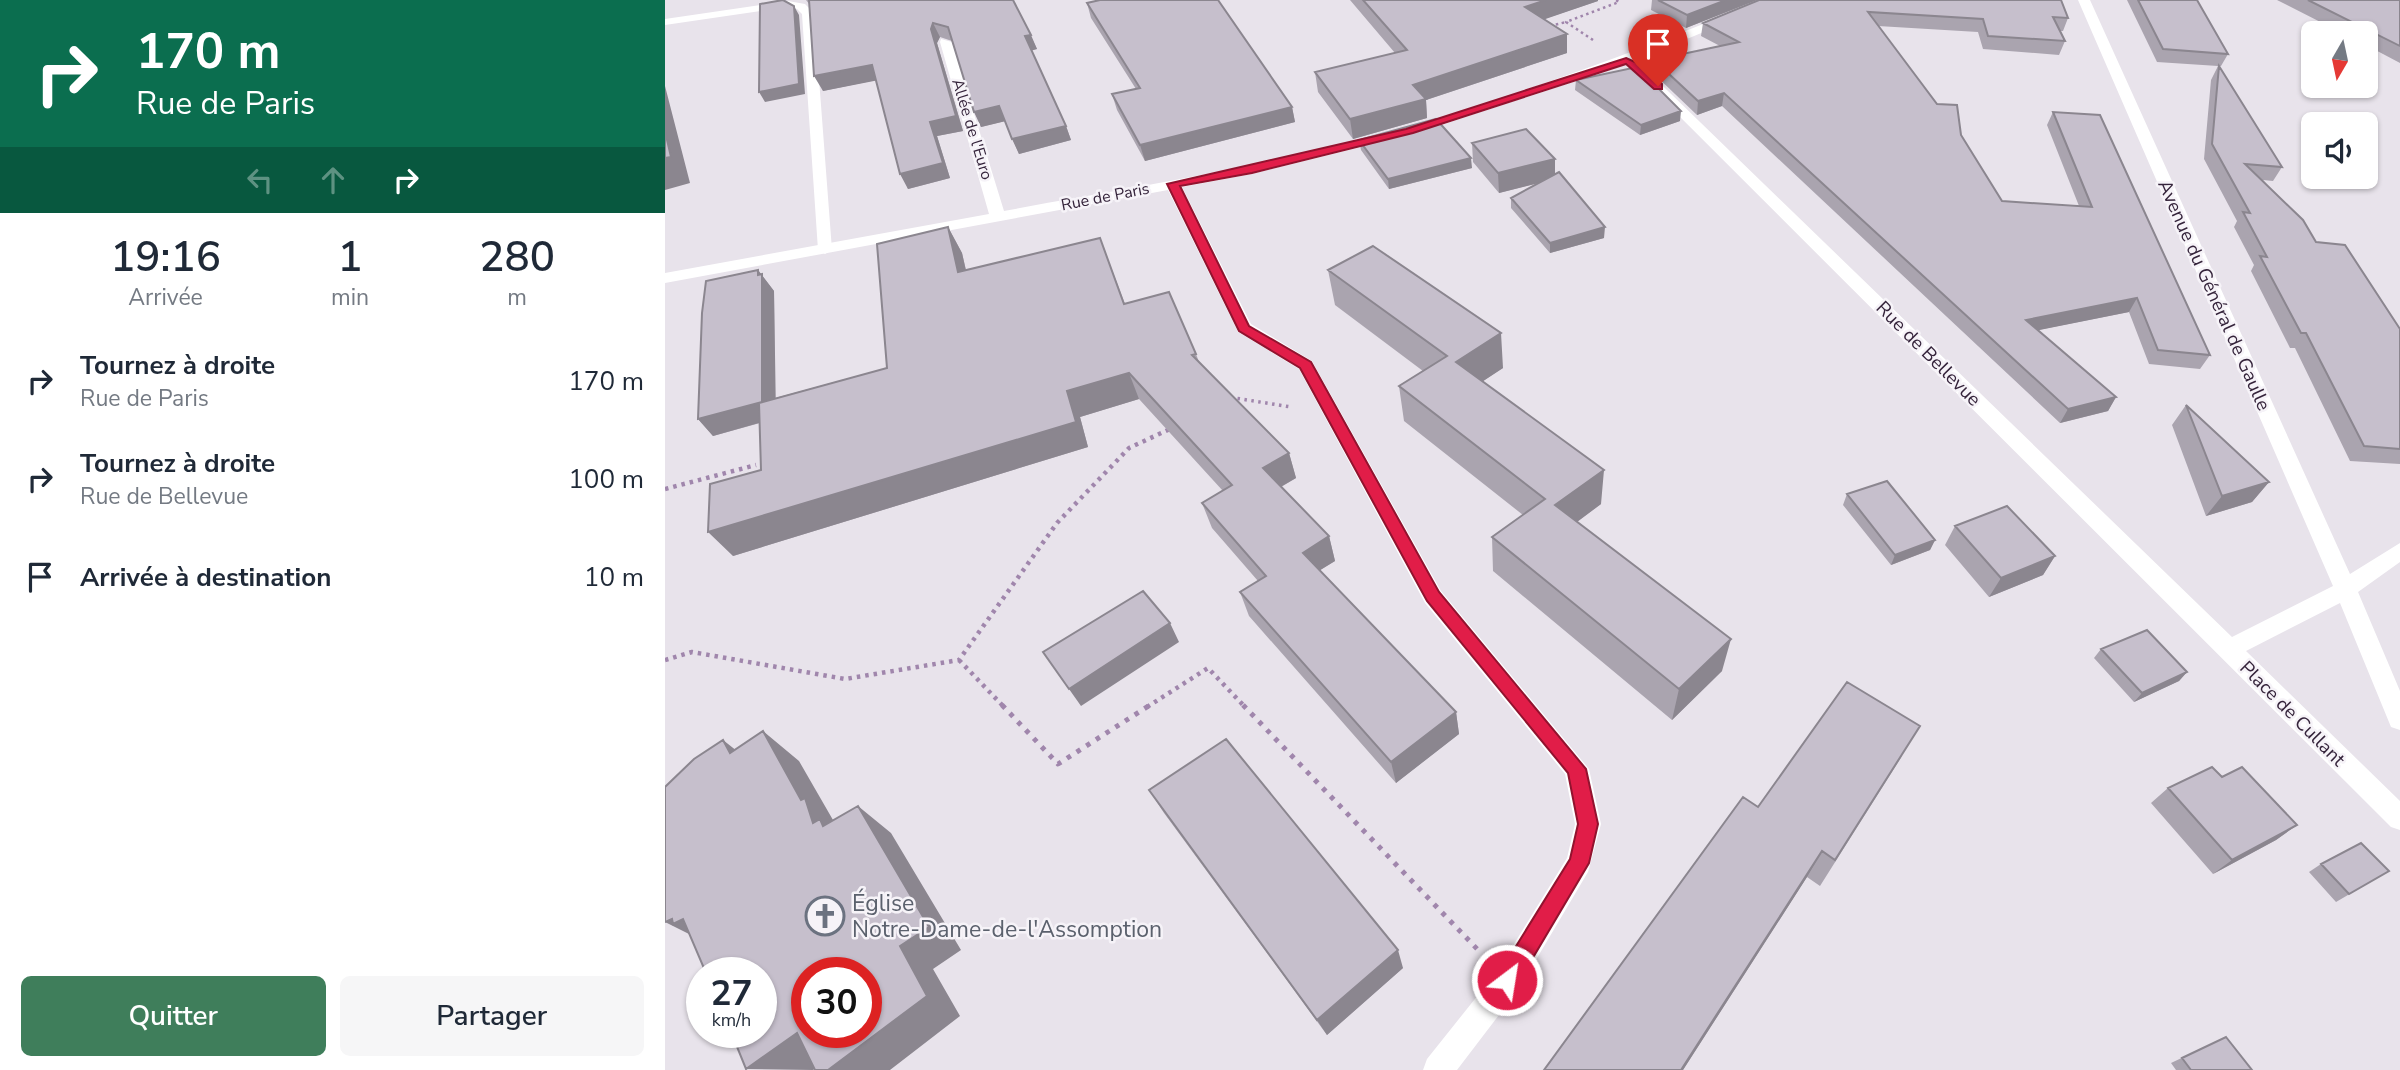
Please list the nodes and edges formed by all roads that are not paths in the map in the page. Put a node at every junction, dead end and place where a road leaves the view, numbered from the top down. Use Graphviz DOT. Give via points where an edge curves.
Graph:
graph roads {
  1 [pos="1775,0"];
  2 [pos="2084,0"];
  3 [pos="665,22"];
  4 [pos="946,42"];
  5 [pos="1626,61"];
  6 [pos="1173,184"];
  7 [pos="998,217"];
  8 [pos="825,250"];
  9 [pos="666,281"];
  10 [pos="2400,551"];
  11 [pos="2346,590"];
  12 [pos="2229,649"];
  13 [pos="2400,719"];
  14 [pos="2400,818"];
  15 [pos="1438,1070"];
  1 -- 5 [label="street, Rue de Paris"];
  2 -- 11 [label="street, Avenue du Général de Gaulle"];
  3 -- 8 [label="lane" via="788,4 801,6 808,13"];
  4 -- 7 [label="street, Allée de l'Euro"];
  5 -- 6 [label="street, Rue de Paris" via="1409,131 1252,170"];
  5 -- 12 [label="street, Rue de Bellevue" via="1639,67"];
  6 -- 7 [label="street, Rue de Paris"];
  6 -- 15 [label="street" via="1244,328 1306,365 1433,597 1577,769 1588,824 1579,863 1507,980"];
  7 -- 8 [label="street, Rue de Paris"];
  8 -- 9 [label="street, Rue de Paris"];
  10 -- 11 [label="street, Place de Cullant"];
  11 -- 12 [label="street, Place de Cullant"];
  11 -- 13 [label="street"];
  12 -- 14 [label="street, Place de Cullant"];
}
